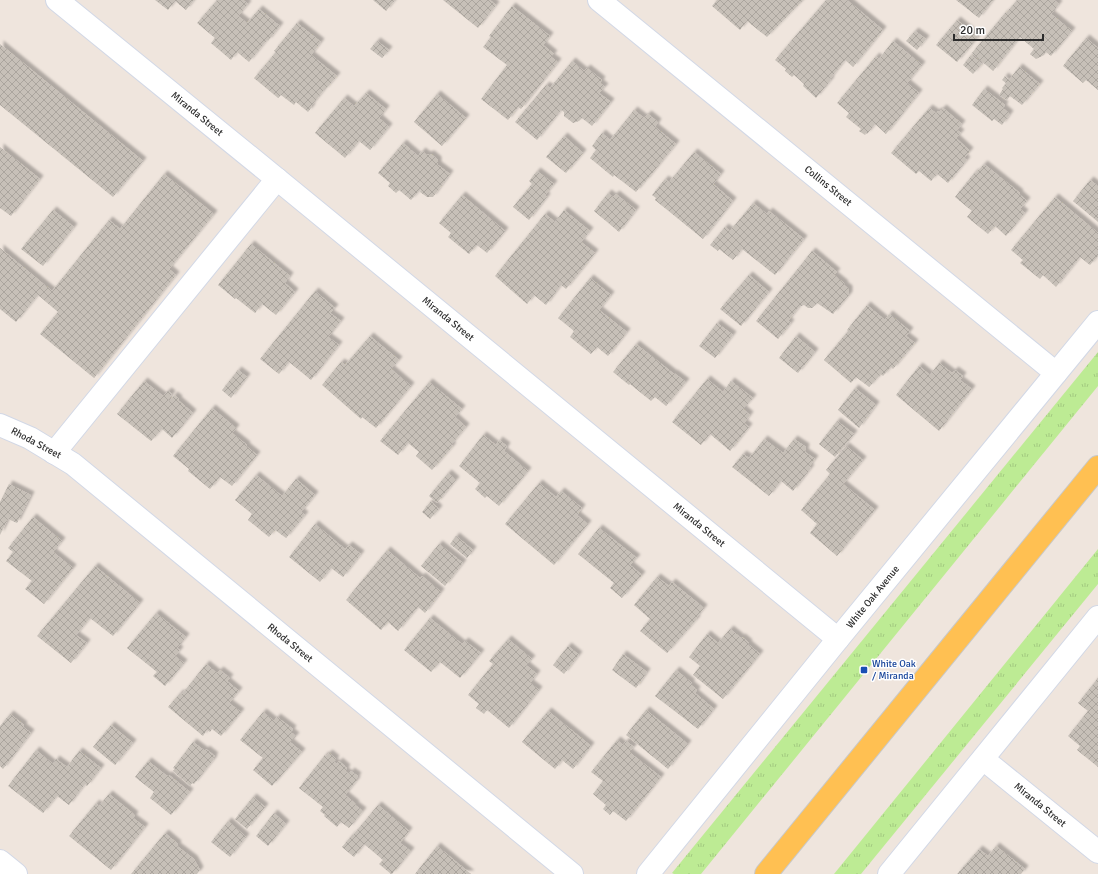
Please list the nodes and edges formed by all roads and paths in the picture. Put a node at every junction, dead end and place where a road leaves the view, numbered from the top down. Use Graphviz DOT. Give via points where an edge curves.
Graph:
graph roads {
  1 [pos="57,0"];
  2 [pos="599,0"];
  3 [pos="277,179"];
  4 [pos="1098,322"];
  5 [pos="1056,373"];
  6 [pos="0,425"];
  7 [pos="54,453"];
  8 [pos="1098,467"];
  9 [pos="1098,617"];
  10 [pos="838,639"];
  11 [pos="983,759"];
  12 [pos="1098,852"];
  13 [pos="0,861"];
  14 [pos="16,874"];
  15 [pos="572,874"];
  16 [pos="648,874"];
  17 [pos="766,874"];
  18 [pos="889,874"];
  1 -- 3 [label="street, Miranda Street"];
  2 -- 5 [label="street, Collins Street"];
  3 -- 7 [label="street"];
  3 -- 10 [label="street, Miranda Street"];
  4 -- 5 [label="street, White Oak Avenue"];
  5 -- 10 [label="street, White Oak Avenue"];
  6 -- 7 [label="street, Rhoda Street" via="30,438"];
  7 -- 15 [label="street, Rhoda Street" via="73,464"];
  8 -- 17 [label="main road"];
  9 -- 11 [label="street"];
  10 -- 16 [label="street, White Oak Avenue"];
  11 -- 12 [label="street, Miranda Street"];
  11 -- 18 [label="street"];
  13 -- 14 [label="street"];
}
